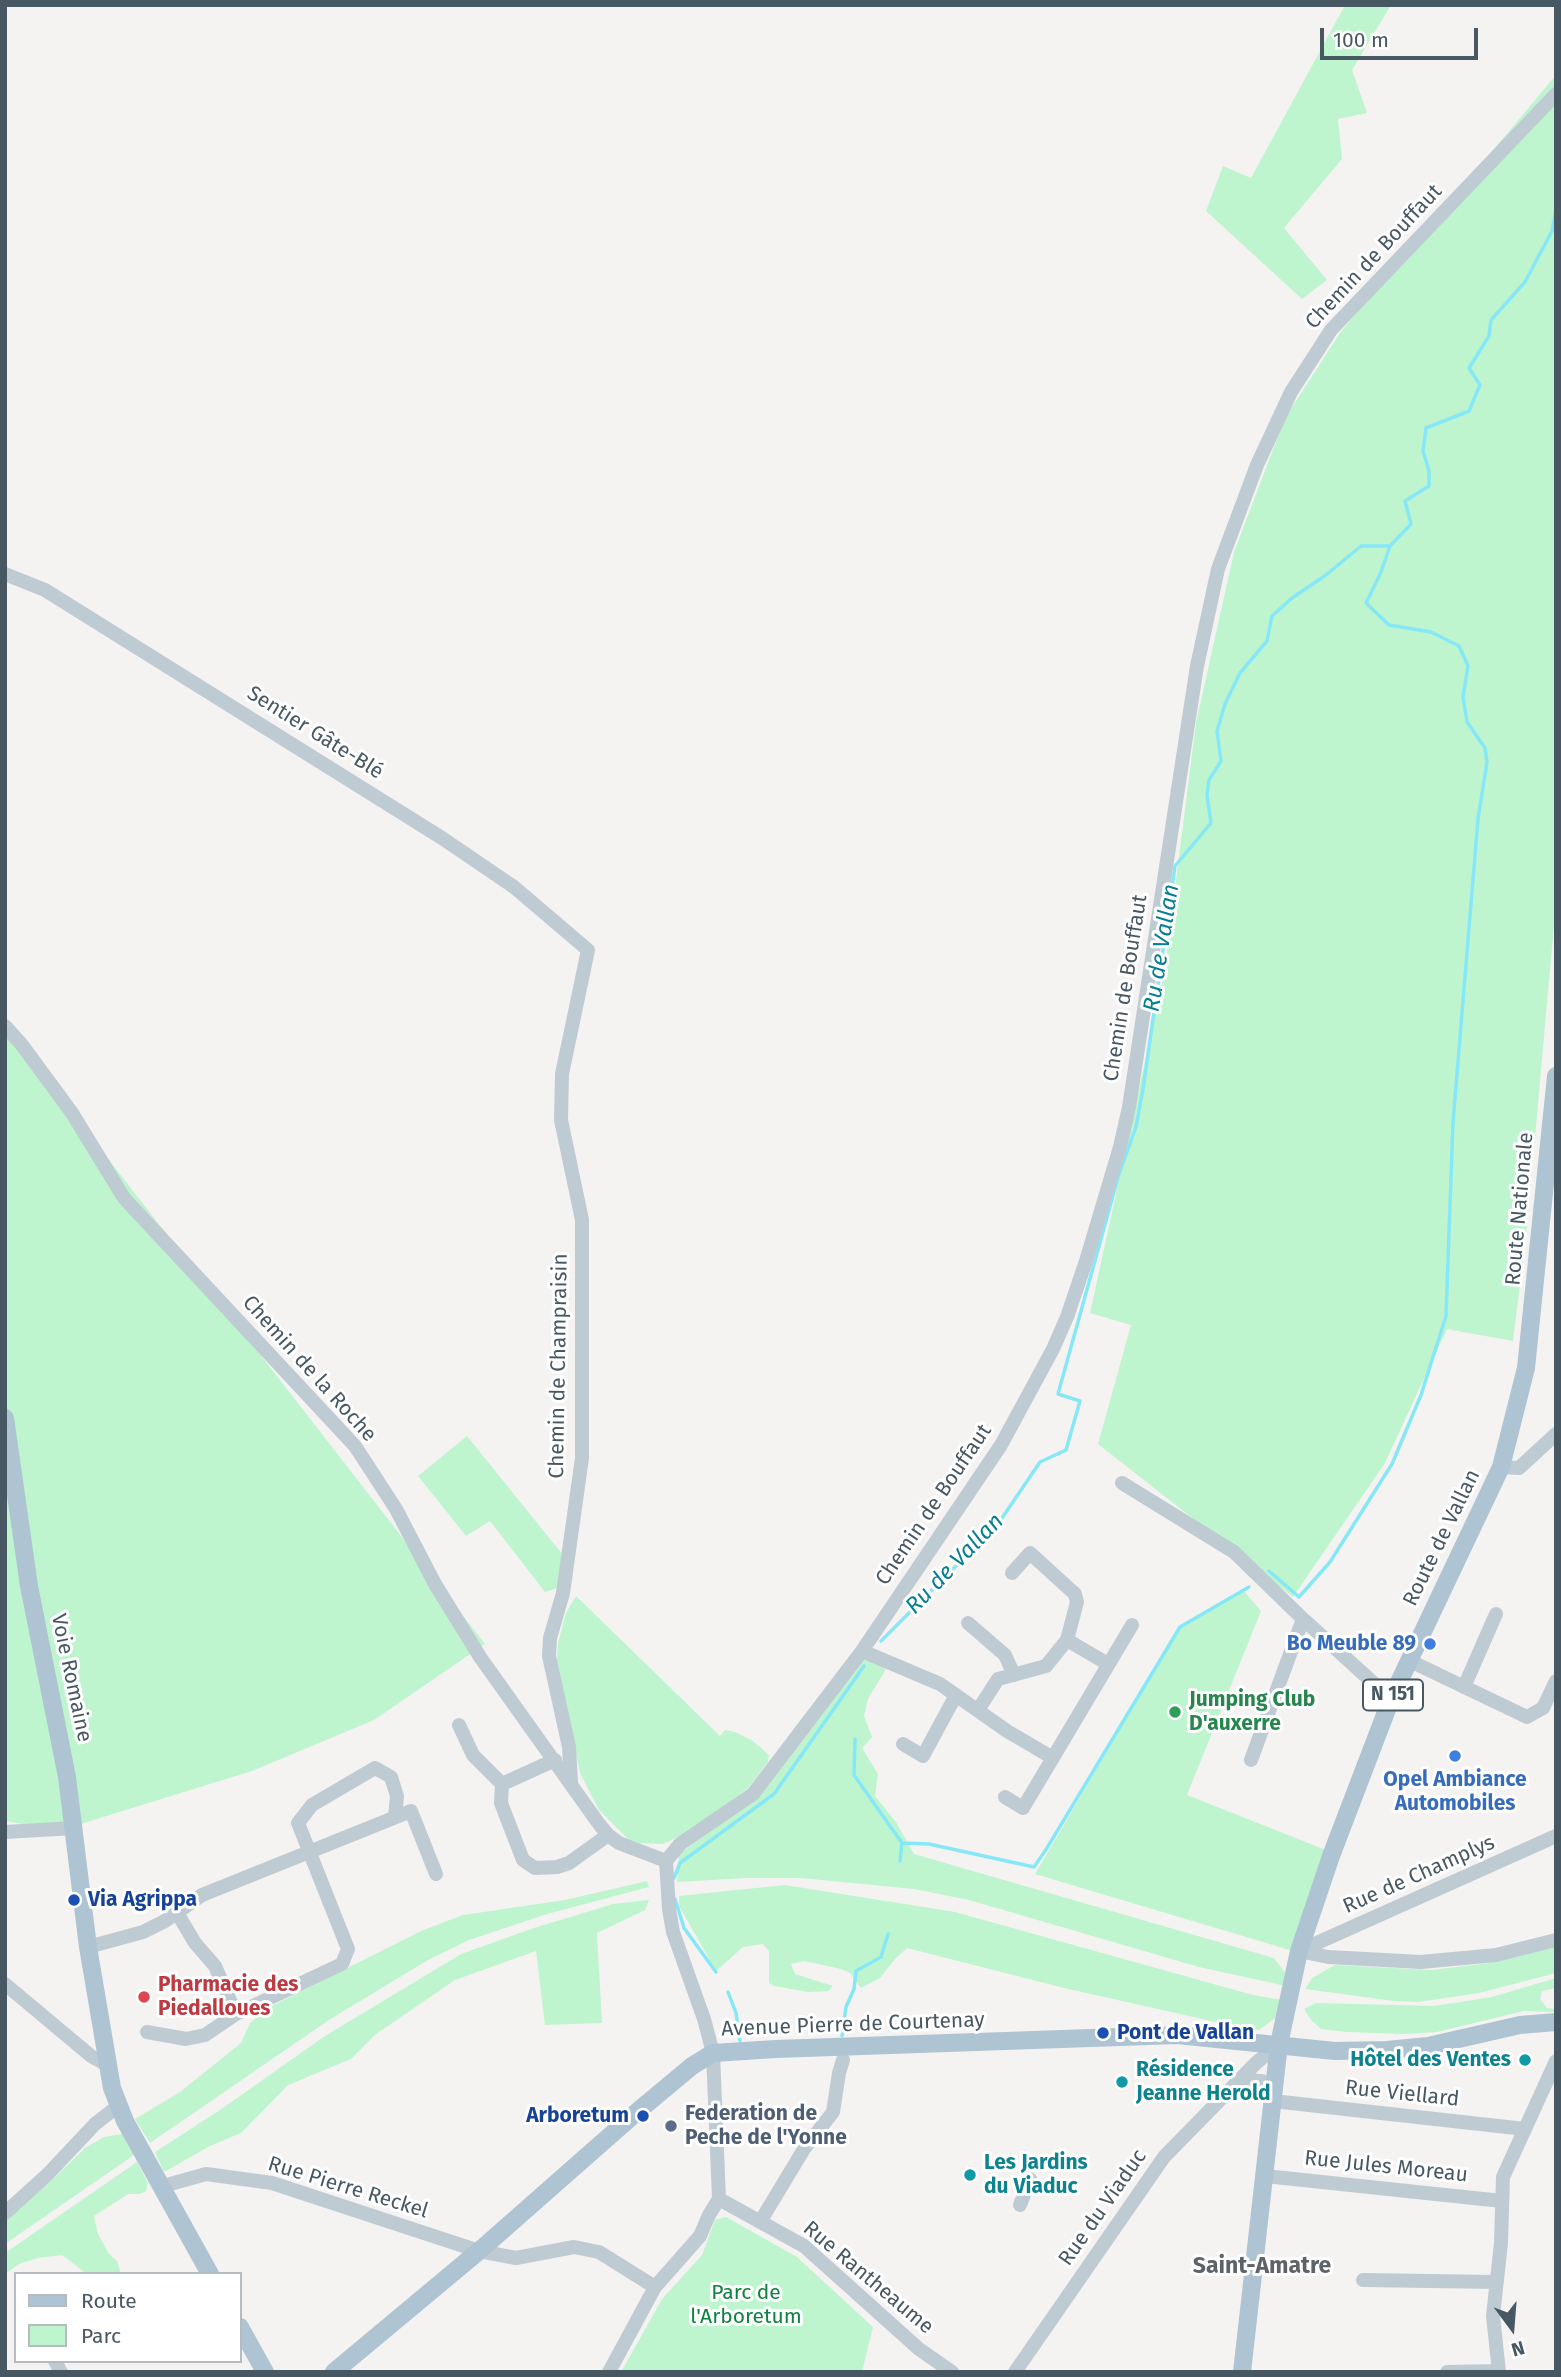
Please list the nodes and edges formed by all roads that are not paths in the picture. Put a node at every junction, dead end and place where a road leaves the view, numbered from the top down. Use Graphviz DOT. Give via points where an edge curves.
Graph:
graph roads {
  1 [pos="1556,94"];
  2 [pos="5,574"];
  3 [pos="588,950"];
  4 [pos="5,1026"];
  5 [pos="1556,1076"];
  6 [pos="1529,1346"];
  7 [pos="5,1418"];
  8 [pos="1556,1434"];
  9 [pos="1501,1467"];
  10 [pos="1122,1483"];
  11 [pos="1012,1573"];
  12 [pos="1496,1614"];
  13 [pos="1303,1619"];
  14 [pos="968,1623"];
  15 [pos="1132,1625"];
  16 [pos="1067,1640"];
  17 [pos="870,1654"];
  18 [pos="1408,1660"];
  19 [pos="1108,1664"];
  20 [pos="1014,1675"];
  21 [pos="1556,1681"];
  22 [pos="1464,1687"];
  23 [pos="956,1695"];
  24 [pos="1391,1699"];
  25 [pos="978,1710"];
  26 [pos="459,1725"];
  27 [pos="903,1744"];
  28 [pos="1053,1758"];
  29 [pos="555,1760"];
  30 [pos="1251,1760"];
  31 [pos="571,1782"];
  32 [pos="502,1784"];
  33 [pos="1005,1797"];
  34 [pos="395,1817"];
  35 [pos="74,1828"];
  36 [pos="5,1832"];
  37 [pos="608,1835"];
  38 [pos="1556,1836"];
  39 [pos="309,1852"];
  40 [pos="666,1861"];
  41 [pos="436,1874"];
  42 [pos="176,1911"];
  43 [pos="1556,1940"];
  44 [pos="1300,1946"];
  45 [pos="88,1947"];
  46 [pos="5,1984"];
  47 [pos="236,2014"];
  48 [pos="1285,2019"];
  49 [pos="1556,2022"];
  50 [pos="147,2032"];
  51 [pos="1252,2041"];
  52 [pos="1279,2044"];
  53 [pos="713,2053"];
  54 [pos="843,2060"];
  55 [pos="1556,2061"];
  56 [pos="107,2065"];
  57 [pos="1240,2080"];
  58 [pos="1274,2095"];
  59 [pos="118,2106"];
  60 [pos="1525,2129"];
  61 [pos="1265,2176"];
  62 [pos="1030,2179"];
  63 [pos="163,2186"];
  64 [pos="719,2199"];
  65 [pos="1502,2200"];
  66 [pos="1020,2205"];
  67 [pos="5,2213"];
  68 [pos="760,2222"];
  69 [pos="479,2251"];
  70 [pos="209,2272"];
  71 [pos="1363,2280"];
  72 [pos="1497,2282"];
  73 [pos="655,2287"];
  74 [pos="242,2331"];
  75 [pos="1499,2371"];
  76 [pos="265,2372"];
  77 [pos="334,2372"];
  78 [pos="609,2372"];
  79 [pos="952,2372"];
  80 [pos="1015,2372"];
  81 [pos="1242,2372"];
  82 [pos="1447,2372"];
  1 -- 17 [label="street, Chemin de Bouffaut" via="1331,330 1274,424 1218,569 1197,666 1129,1107 1075,1294 1054,1349 1000,1445"];
  2 -- 3 [label="street, Sentier Gâte-Blé" via="57,597 442,838 514,887"];
  3 -- 31 [label="street, Chemin de Champraisin" via="562,1074 561,1120 582,1220 582,1458 549,1656 569,1747"];
  4 -- 29 [label="street, Chemin de la Roche" via="72,1112 124,1198 355,1446 480,1657"];
  5 -- 6 [label="main road, Route Nationale / N 151"];
  6 -- 9 [label="main road, Route de Vallan / N 151"];
  7 -- 35 [label="main road, Voie Romaine" via="29,1586"];
  8 -- 9 [label="street" via="1519,1468"];
  9 -- 18 [label="main road, Route de Vallan / N 151"];
  10 -- 13 [label="street" via="1234,1552"];
  11 -- 16 [label="street" via="1030,1553 1075,1594"];
  12 -- 22 [label="street"];
  13 -- 24 [label="street"];
  13 -- 30 [label="street"];
  14 -- 20 [label="street" via="1005,1655"];
  15 -- 19 [label="street"];
  16 -- 19 [label="street"];
  16 -- 20 [label="street" via="1046,1666"];
  17 -- 23 [label="street"];
  17 -- 40 [label="street, Chemin de Bouffaut" via="753,1794 680,1844"];
  18 -- 22 [label="street"];
  18 -- 24 [label="main road, Route de Vallan / N 151"];
  19 -- 28 [label="street"];
  20 -- 25 [label="street" via="998,1679"];
  21 -- 22 [label="street" via="1543,1708 1527,1717"];
  23 -- 25 [label="street"];
  23 -- 27 [label="street" via="923,1756"];
  24 -- 44 [label="main road, Route de Vallan / N 151"];
  25 -- 28 [label="street"];
  26 -- 32 [label="street" via="473,1755"];
  28 -- 33 [label="street" via="1023,1808"];
  29 -- 31 [label="street, Chemin de la Roche"];
  29 -- 32 [label="street"];
  31 -- 37 [label="street, Chemin de la Roche"];
  32 -- 37 [label="street" via="501,1803 529,1866 545,1869 569,1863"];
  34 -- 39 [label="street"];
  34 -- 39 [label="street" via="397,1796 391,1777 375,1768 313,1805 298,1823"];
  34 -- 41 [label="street" via="411,1811"];
  35 -- 36 [label="street"];
  35 -- 45 [label="main road, Voie Romaine"];
  37 -- 40 [label="street, Chemin de la Roche"];
  38 -- 44 [label="street, Rue de Champlys"];
  39 -- 42 [label="street" via="202,1895"];
  39 -- 47 [label="street" via="348,1949 342,1964"];
  40 -- 53 [label="street" via="673,1932"];
  42 -- 45 [label="street" via="143,1932"];
  42 -- 47 [label="street" via="215,1966"];
  43 -- 44 [label="street" via="1496,1955 1422,1962 1328,1957"];
  44 -- 48 [label="main road, N 151"];
  45 -- 56 [label="main road, Voie Romaine"];
  46 -- 56 [label="street" via="90,2056"];
  47 -- 50 [label="street" via="205,2035 186,2039"];
  48 -- 51 [label="main road"];
  48 -- 52 [label="main road, N 151"];
  49 -- 52 [label="main road, Avenue Pierre de Courtenay" via="1520,2025 1408,2049 1335,2051"];
  51 -- 52 [label="main road, Avenue Pierre de Courtenay"];
  51 -- 53 [label="main road, Avenue Pierre de Courtenay" via="1177,2035"];
  52 -- 57 [label="street, Rue du Viaduc"];
  52 -- 58 [label="main road, N 151"];
  53 -- 64 [label="street"];
  53 -- 69 [label="main road, Avenue Pierre de Courtenay" via="638,2111"];
  54 -- 68 [label="street" via="833,2112 804,2149"];
  55 -- 60 [label="street"];
  56 -- 59 [label="main road, Voie Romaine"];
  57 -- 58 [label="street" via="1262,2081"];
  57 -- 80 [label="street, Rue du Viaduc" via="1164,2157"];
  58 -- 60 [label="street, Rue Viellard"];
  58 -- 61 [label="main road, N 151"];
  59 -- 63 [label="main road, Voie Romaine"];
  59 -- 67 [label="street"];
  60 -- 65 [label="street" via="1503,2177"];
  61 -- 65 [label="street, Rue Jules Moreau"];
  61 -- 81 [label="main road, N 151"];
  62 -- 66 [label="street"];
  63 -- 69 [label="street, Rue Pierre Reckel" via="206,2174 272,2183"];
  63 -- 70 [label="main road, Voie Romaine"];
  64 -- 68 [label="street, Rue Rantheaume"];
  64 -- 73 [label="street" via="700,2236"];
  65 -- 72 [label="street"];
  68 -- 79 [label="street, Rue Rantheaume" via="804,2246 919,2349"];
  69 -- 73 [label="street, Rue Pierre Reckel" via="516,2258 574,2247 599,2252"];
  69 -- 77 [label="main road, Avenue Pierre de Courtenay"];
  71 -- 72 [label="street"];
  72 -- 75 [label="street" via="1493,2316"];
  73 -- 78 [label="street"];
  74 -- 76 [label="main road"];
  75 -- 82 [label="street"];
}
